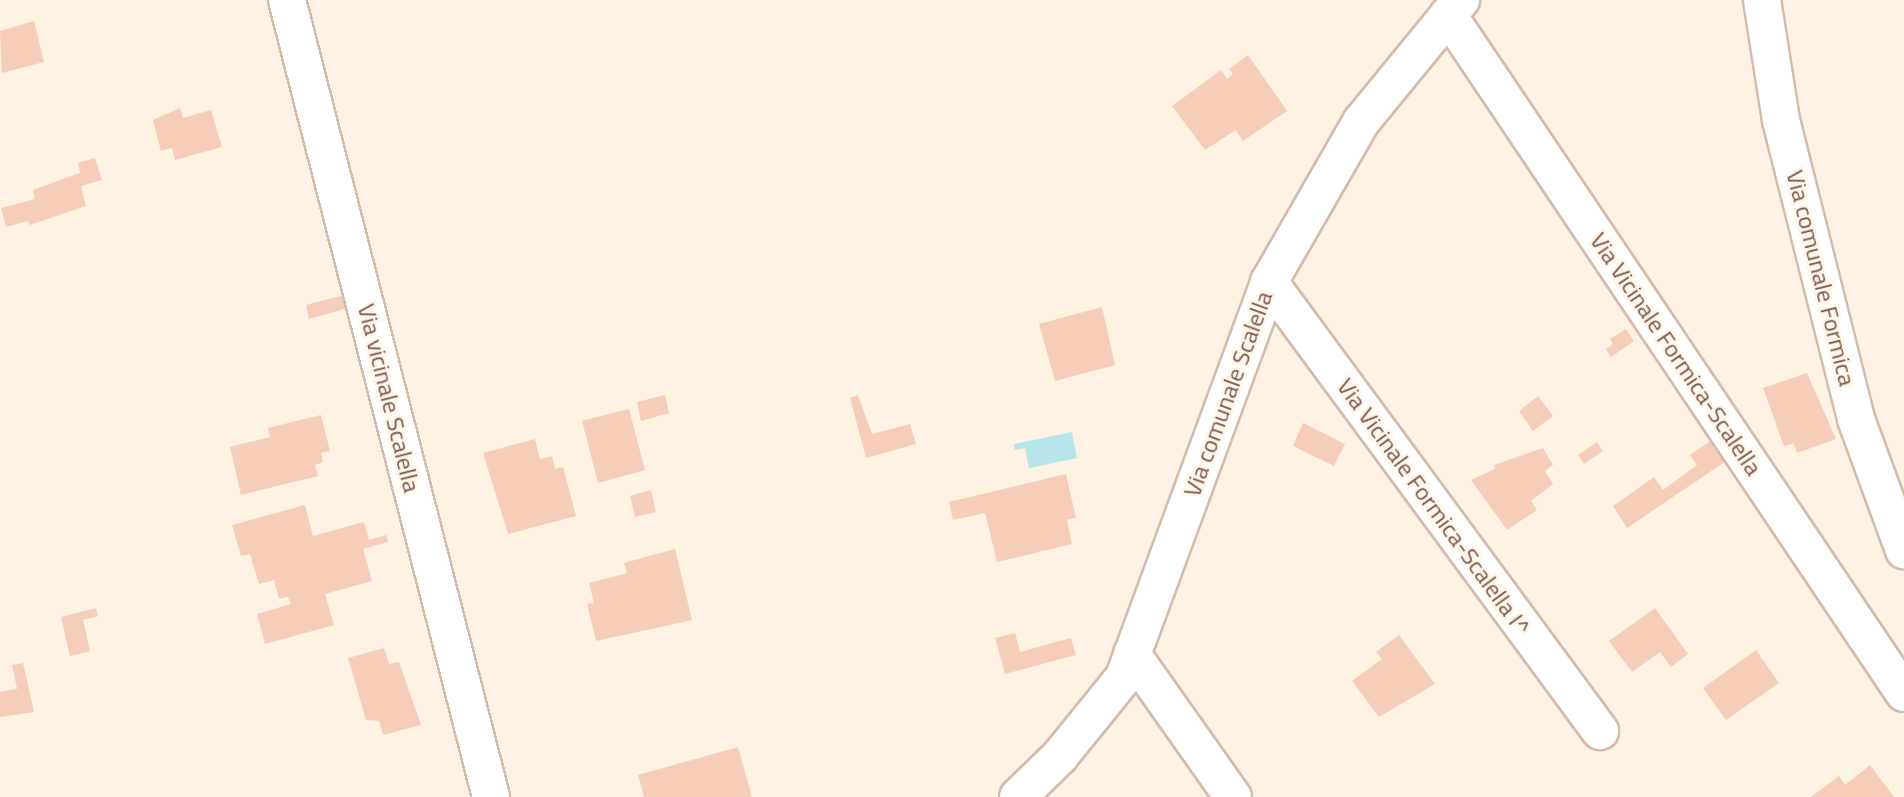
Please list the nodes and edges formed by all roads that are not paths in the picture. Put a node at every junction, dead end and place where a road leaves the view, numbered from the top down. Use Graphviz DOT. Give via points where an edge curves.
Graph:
graph roads {
  1 [pos="287,0"];
  2 [pos="1762,0"];
  3 [pos="1455,7"];
  4 [pos="1269,282"];
  5 [pos="1904,550"];
  6 [pos="1132,654"];
  7 [pos="1904,693"];
  8 [pos="1600,731"];
  9 [pos="491,797"];
  10 [pos="1018,797"];
  11 [pos="1233,797"];
  1 -- 9 [label="street, Via vicinale Scalella"];
  2 -- 5 [label="street, Via comunale Formica" via="1781,120 1856,419"];
  3 -- 4 [label="street, Via comunale Scalella" via="1361,122"];
  3 -- 7 [label="street, Via Vicinale Formica-Scalella"];
  4 -- 6 [label="street, Via comunale Scalella"];
  4 -- 8 [label="street, Via Vicinale Formica-Scalella I^"];
  6 -- 10 [label="street, Via comunale Scalella" via="1124,677 1106,700"];
  6 -- 11 [label="street"];
}
